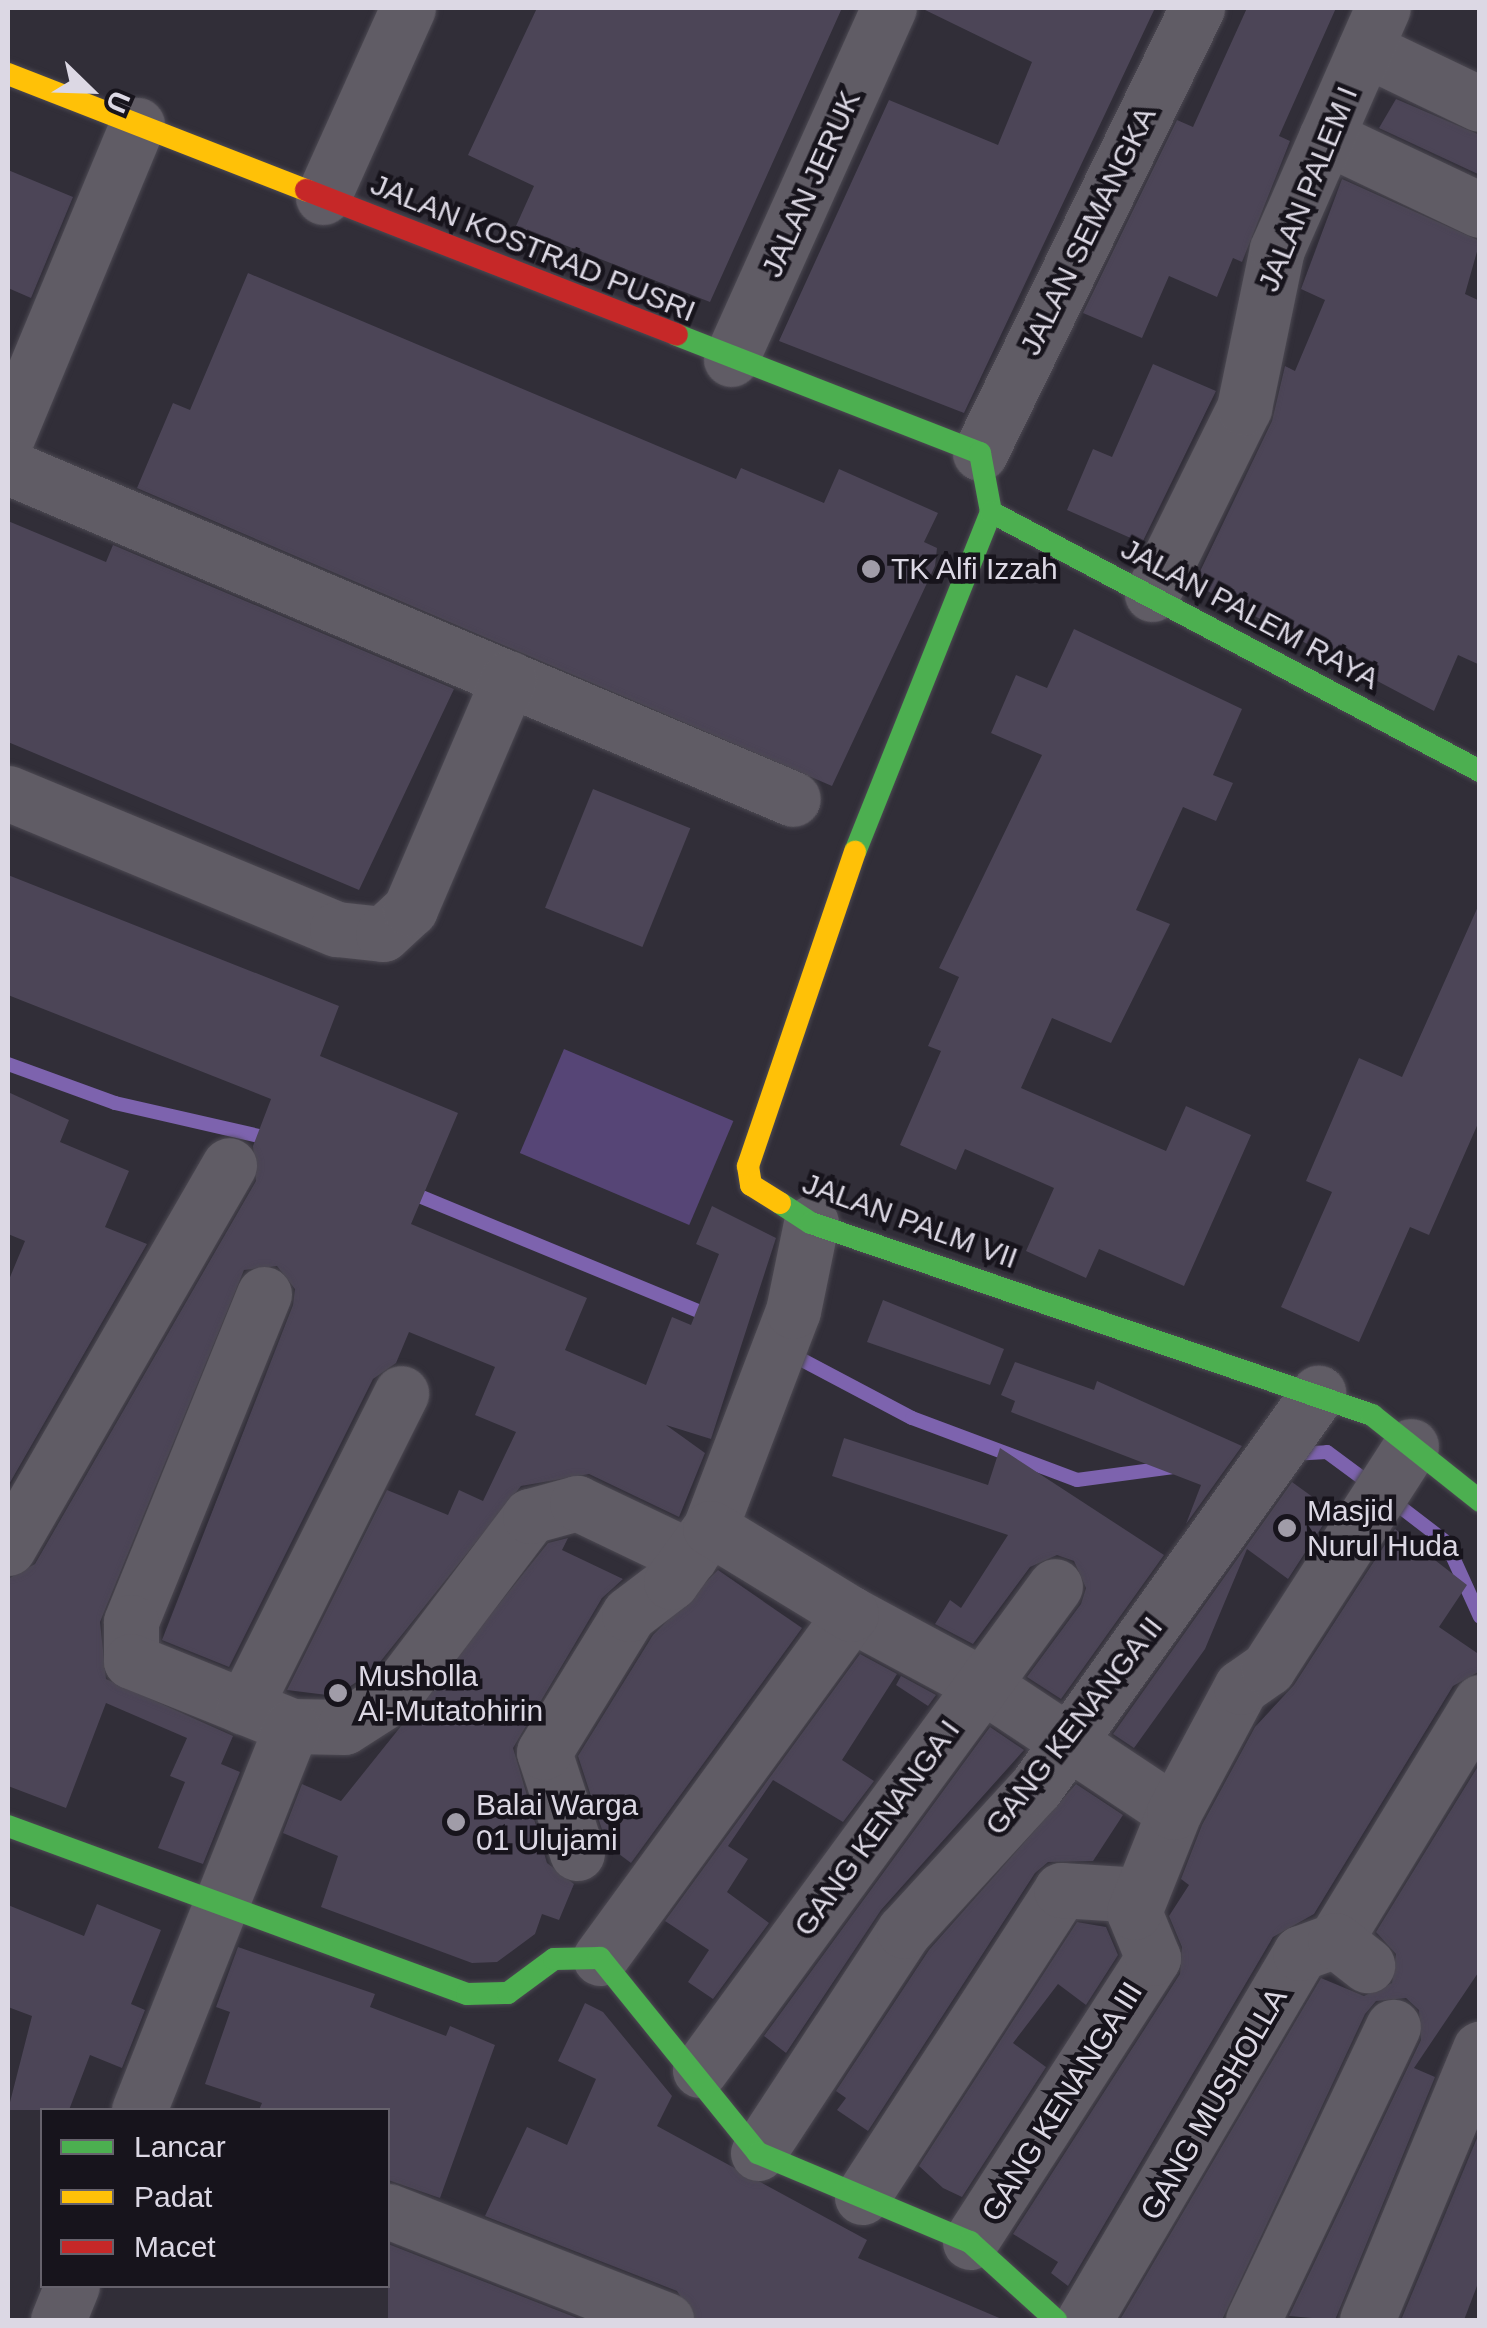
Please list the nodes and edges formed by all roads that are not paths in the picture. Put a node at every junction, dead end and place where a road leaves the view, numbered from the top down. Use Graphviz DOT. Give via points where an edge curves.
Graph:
graph roads {
  1 [pos="408,8"];
  2 [pos="889,8"];
  3 [pos="1197,8"];
  4 [pos="1374,28"];
  5 [pos="8,74"];
  6 [pos="1480,104"];
  7 [pos="138,125"];
  8 [pos="1326,138"];
  9 [pos="322,198"];
  10 [pos="1480,210"];
  11 [pos="731,359"];
  12 [pos="8,435"];
  13 [pos="980,454"];
  14 [pos="8,467"];
  15 [pos="991,512"];
  16 [pos="1152,594"];
  17 [pos="509,678"];
  18 [pos="1480,771"];
  19 [pos="8,793"];
  20 [pos="793,798"];
  21 [pos="229,1165"];
  22 [pos="811,1224"];
  23 [pos="264,1294"];
  24 [pos="401,1393"];
  25 [pos="1311,1405"];
  26 [pos="1401,1456"];
  27 [pos="1480,1502"];
  28 [pos="700,1542"];
  29 [pos="8,1548"];
  30 [pos="1055,1586"];
  31 [pos="851,1614"];
  32 [pos="983,1685"];
  33 [pos="1480,1702"];
  34 [pos="268,1716"];
  35 [pos="1067,1744"];
  36 [pos="1174,1812"];
  37 [pos="8,1826"];
  38 [pos="577,1853"];
  39 [pos="1140,1895"];
  40 [pos="218,1897"];
  41 [pos="600,1958"];
  42 [pos="1392,2028"];
  43 [pos="1480,2048"];
  44 [pos="700,2070"];
  45 [pos="140,2108"];
  46 [pos="758,2153"];
  47 [pos="862,2197"];
  48 [pos="390,2212"];
  49 [pos="970,2242"];
  50 [pos="71,2288"];
  51 [pos="58,2320"];
  52 [pos="666,2320"];
  53 [pos="1056,2320"];
  54 [pos="1084,2320"];
  55 [pos="1253,2320"];
  56 [pos="1367,2320"];
  1 -- 9 [label="street"];
  2 -- 11 [label="street, JALAN JERUK"];
  3 -- 13 [label="street, JALAN SEMANGKA"];
  4 -- 6 [label="street"];
  4 -- 8 [label="street, JALAN PALEM I"];
  5 -- 7 [label="street, JALAN KOSTRAD PUSRI"];
  7 -- 9 [label="street, JALAN KOSTRAD PUSRI"];
  7 -- 12 [label="street"];
  8 -- 10 [label="street"];
  8 -- 16 [label="street, JALAN PALEM I" via="1264,287 1244,408"];
  9 -- 11 [label="street, JALAN KOSTRAD PUSRI"];
  11 -- 13 [label="street, JALAN KOSTRAD PUSRI"];
  13 -- 15 [label="street"];
  14 -- 17 [label="street"];
  15 -- 16 [label="street, JALAN PALEM RAYA"];
  15 -- 22 [label="street, JALAN PALM VII" via="862,830 748,1166 751,1185"];
  16 -- 18 [label="street, JALAN PALEM RAYA"];
  17 -- 19 [label="street" via="410,909 383,934 337,929"];
  17 -- 20 [label="street"];
  21 -- 29 [label="street"];
  22 -- 25 [label="street, JALAN PALM VII"];
  22 -- 28 [label="street" via="793,1311"];
  23 -- 34 [label="street" via="125,1651"];
  24 -- 34 [label="street"];
  25 -- 26 [label="street, JALAN PALM VII" via="1372,1416"];
  25 -- 35 [label="street, GANG KENANGA II"];
  26 -- 27 [label="street, JALAN PALM VII"];
  26 -- 36 [label="street, GANG KENANGA III" via="1268,1668 1241,1687"];
  28 -- 31 [label="street"];
  28 -- 34 [label="street" via="577,1504 549,1507 530,1516 394,1695 344,1727"];
  28 -- 38 [label="street" via="629,1614 544,1752"];
  30 -- 32 [label="street, GANG KENANGA I"];
  31 -- 32 [label="street"];
  31 -- 41 [label="street"];
  32 -- 35 [label="street"];
  32 -- 44 [label="street, GANG KENANGA I"];
  33 -- 54 [label="street, GANG MUSHOLLA" via="1351,1952 1300,1953"];
  34 -- 40 [label="street"];
  35 -- 36 [label="street"];
  35 -- 46 [label="street, GANG KENANGA II" via="904,1932"];
  36 -- 39 [label="street, GANG KENANGA III"];
  37 -- 40 [label="street"];
  39 -- 47 [label="street" via="1061,1890"];
  39 -- 49 [label="street, GANG KENANGA III" via="1134,1912 1153,1958"];
  40 -- 41 [label="street" via="467,1994 508,1993 554,1959"];
  40 -- 45 [label="street"];
  41 -- 44 [label="street"];
  42 -- 55 [label="street"];
  43 -- 56 [label="street"];
  44 -- 46 [label="street"];
  46 -- 47 [label="street"];
  47 -- 49 [label="street"];
  48 -- 52 [label="street"];
  49 -- 53 [label="street"];
  50 -- 51 [label="street"];
}
